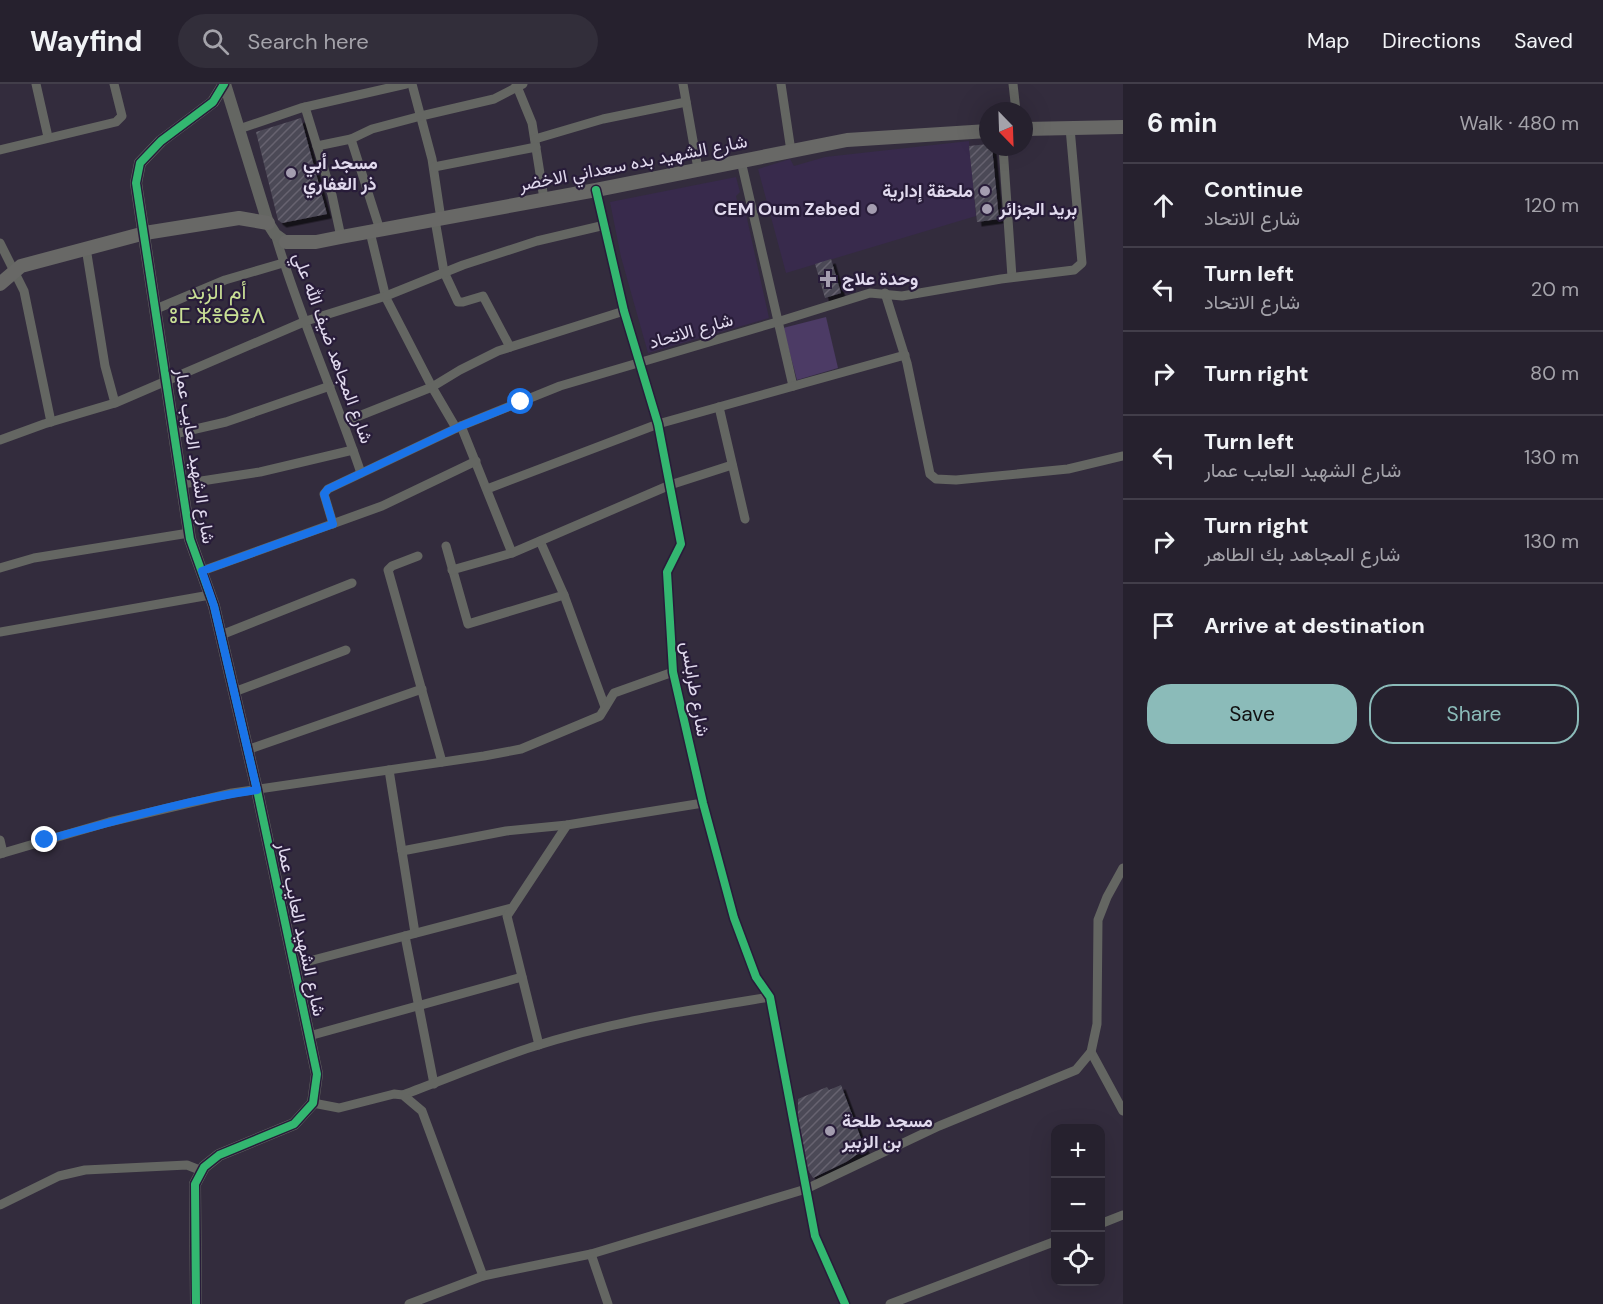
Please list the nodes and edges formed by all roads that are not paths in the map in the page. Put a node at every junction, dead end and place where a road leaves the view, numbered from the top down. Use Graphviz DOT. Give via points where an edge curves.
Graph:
graph roads {
  1 [pos="36,84"];
  2 [pos="114,84"];
  3 [pos="224,84"];
  4 [pos="406,84"];
  5 [pos="412,84"];
  6 [pos="683,84"];
  7 [pos="782,84"];
  8 [pos="1013,84"];
  9 [pos="519,85"];
  10 [pos="686,102"];
  11 [pos="1015,102"];
  12 [pos="305,107"];
  13 [pos="421,116"];
  14 [pos="1123,127"];
  15 [pos="1070,128"];
  16 [pos="239,129"];
  17 [pos="1033,129"];
  18 [pos="979,132"];
  19 [pos="48,137"];
  20 [pos="351,139"];
  21 [pos="536,143"];
  22 [pos="317,146"];
  23 [pos="0,150"];
  24 [pos="791,151"];
  25 [pos="1004,156"];
  26 [pos="741,161"];
  27 [pos="434,167"];
  28 [pos="698,169"];
  29 [pos="597,190"];
  30 [pos="544,199"];
  31 [pos="438,219"];
  32 [pos="605,225"];
  33 [pos="375,231"];
  34 [pos="145,232"];
  35 [pos="276,233"];
  36 [pos="341,237"];
  37 [pos="0,243"];
  38 [pos="86,248"];
  39 [pos="283,263"];
  40 [pos="15,271"];
  41 [pos="444,272"];
  42 [pos="1012,277"];
  43 [pos="0,284"];
  44 [pos="885,293"];
  45 [pos="386,296"];
  46 [pos="156,309"];
  47 [pos="624,311"];
  48 [pos="306,321"];
  49 [pos="777,322"];
  50 [pos="510,347"];
  51 [pos="905,355"];
  52 [pos="640,362"];
  53 [pos="167,381"];
  54 [pos="330,386"];
  55 [pos="793,386"];
  56 [pos="432,387"];
  57 [pos="115,402"];
  58 [pos="719,407"];
  59 [pos="51,422"];
  60 [pos="344,422"];
  61 [pos="658,424"];
  62 [pos="459,427"];
  63 [pos="174,434"];
  64 [pos="0,440"];
  65 [pos="353,450"];
  66 [pos="1123,456"];
  67 [pos="476,461"];
  68 [pos="732,465"];
  69 [pos="361,473"];
  70 [pos="182,484"];
  71 [pos="670,485"];
  72 [pos="487,489"];
  73 [pos="745,519"];
  74 [pos="333,524"];
  75 [pos="189,533"];
  76 [pos="540,541"];
  77 [pos="447,546"];
  78 [pos="512,553"];
  79 [pos="418,556"];
  80 [pos="0,568"];
  81 [pos="452,570"];
  82 [pos="202,571"];
  83 [pos="352,583"];
  84 [pos="210,595"];
  85 [pos="564,596"];
  86 [pos="0,632"];
  87 [pos="221,635"];
  88 [pos="346,650"];
  89 [pos="674,672"];
  90 [pos="422,689"];
  91 [pos="234,692"];
  92 [pos="605,707"];
  93 [pos="247,750"];
  94 [pos="442,762"];
  95 [pos="389,770"];
  96 [pos="257,790"];
  97 [pos="702,803"];
  98 [pos="567,825"];
  99 [pos="0,840"];
  100 [pos="402,851"];
  101 [pos="1,853"];
  102 [pos="1123,868"];
  103 [pos="512,908"];
  104 [pos="416,933"];
  105 [pos="405,936"];
  106 [pos="294,966"];
  107 [pos="522,976"];
  108 [pos="770,997"];
  109 [pos="418,1005"];
  110 [pos="309,1036"];
  111 [pos="539,1045"];
  112 [pos="1091,1052"];
  113 [pos="434,1084"];
  114 [pos="403,1095"];
  115 [pos="313,1103"];
  116 [pos="1123,1111"];
  117 [pos="202,1171"];
  118 [pos="806,1189"];
  119 [pos="0,1205"];
  120 [pos="1123,1215"];
  121 [pos="1105,1222"];
  122 [pos="1051,1243"];
  123 [pos="591,1254"];
  124 [pos="483,1276"];
  125 [pos="196,1304"];
  126 [pos="409,1304"];
  127 [pos="608,1304"];
  128 [pos="845,1304"];
  129 [pos="890,1304"];
  1 -- 19 [label="street"];
  2 -- 19 [label="street" via="120,119"];
  3 -- 16 [label="street"];
  3 -- 34 [label="street, شارع الشهيد العايب عمار" via="213,102 161,141 140,163 136,183"];
  4 -- 12 [label="street"];
  5 -- 13 [label="street"];
  6 -- 10 [label="street"];
  7 -- 24 [label="street"];
  8 -- 11 [label="street"];
  9 -- 13 [label="street" via="494,99"];
  9 -- 21 [label="street"];
  10 -- 21 [label="street" via="603,119"];
  10 -- 28 [label="street"];
  12 -- 16 [label="street"];
  12 -- 22 [label="street"];
  13 -- 20 [label="street"];
  13 -- 27 [label="street"];
  14 -- 15 [label="main road"];
  15 -- 17 [label="main road"];
  15 -- 42 [label="street, شارع الاتحاد" via="1082,263 1074,270"];
  16 -- 35 [label="street"];
  18 -- 24 [label="main road, شارع الشهيد بده سعداني الاخضر" via="847,140"];
  19 -- 23 [label="street"];
  20 -- 22 [label="street"];
  20 -- 33 [label="street"];
  21 -- 27 [label="street"];
  21 -- 30 [label="street"];
  22 -- 36 [label="street"];
  24 -- 26 [label="main road, شارع الشهيد بده سعداني الاخضر"];
  25 -- 42 [label="street"];
  26 -- 28 [label="main road, شارع الشهيد بده سعداني الاخضر"];
  26 -- 49 [label="street"];
  27 -- 31 [label="street"];
  28 -- 29 [label="main road, شارع الشهيد بده سعداني الاخضر"];
  29 -- 30 [label="main road, شارع الشهيد بده سعداني الاخضر"];
  29 -- 32 [label="street, شارع طرابلس"];
  30 -- 31 [label="main road, شارع الشهيد بده سعداني الاخضر"];
  31 -- 33 [label="main road, شارع الشهيد بده سعداني الاخضر"];
  31 -- 41 [label="street"];
  32 -- 41 [label="street" via="537,241"];
  32 -- 47 [label="street, شارع طرابلس"];
  33 -- 36 [label="main road, شارع الشهيد بده سعداني الاخضر"];
  33 -- 45 [label="street"];
  34 -- 35 [label="main road, شارع الشهيد بده سعداني الاخضر" via="239,218"];
  34 -- 38 [label="main road, شارع الشهيد بده سعداني الاخضر"];
  34 -- 46 [label="street, شارع الشهيد العايب عمار"];
  35 -- 36 [label="main road, شارع الشهيد بده سعداني الاخضر" via="316,242"];
  35 -- 39 [label="street, شارع المجاهد ضيف الله علي"];
  37 -- 40 [label="street"];
  38 -- 40 [label="main road, شارع الشهيد بده سعداني الاخضر"];
  38 -- 57 [label="street" via="105,366"];
  39 -- 46 [label="street" via="225,280"];
  39 -- 48 [label="street, شارع المجاهد ضيف الله علي"];
  40 -- 43 [label="main road, شارع الشهيد بده سعداني الاخضر"];
  40 -- 59 [label="street" via="24,291"];
  41 -- 45 [label="street"];
  41 -- 50 [label="street" via="458,302 481,295 486,298"];
  42 -- 44 [label="street, شارع الاتحاد" via="902,296"];
  44 -- 49 [label="street, شارع الاتحاد" via="870,292"];
  44 -- 51 [label="street"];
  45 -- 48 [label="street"];
  45 -- 56 [label="street"];
  46 -- 53 [label="street, شارع الشهيد العايب عمار"];
  47 -- 50 [label="street"];
  47 -- 52 [label="street, شارع طرابلس"];
  48 -- 53 [label="street"];
  48 -- 54 [label="street, شارع المجاهد ضيف الله علي"];
  49 -- 52 [label="street, شارع الاتحاد"];
  49 -- 55 [label="street"];
  50 -- 56 [label="street"];
  51 -- 55 [label="street"];
  51 -- 66 [label="street" via="930,474 936,479 1068,470"];
  52 -- 61 [label="street, شارع طرابلس"];
  52 -- 62 [label="street, شارع الاتحاد" via="560,386"];
  53 -- 57 [label="street"];
  53 -- 63 [label="street, شارع الشهيد العايب عمار"];
  54 -- 60 [label="street, شارع المجاهد ضيف الله علي"];
  54 -- 63 [label="street" via="226,422"];
  55 -- 58 [label="street"];
  56 -- 60 [label="street"];
  56 -- 62 [label="street"];
  57 -- 59 [label="street"];
  58 -- 61 [label="street"];
  58 -- 68 [label="street"];
  59 -- 64 [label="street"];
  60 -- 65 [label="street, شارع المجاهد ضيف الله علي"];
  61 -- 71 [label="street, شارع طرابلس"];
  61 -- 72 [label="street"];
  62 -- 67 [label="street"];
  62 -- 69 [label="street, شارع الاتحاد"];
  63 -- 70 [label="street, شارع الشهيد العايب عمار"];
  65 -- 69 [label="street, شارع المجاهد ضيف الله علي"];
  65 -- 70 [label="street" via="260,472"];
  67 -- 72 [label="street"];
  67 -- 74 [label="street" via="382,506"];
  68 -- 71 [label="street"];
  68 -- 73 [label="street"];
  69 -- 74 [label="street, شارع الاتحاد" via="325,491"];
  70 -- 75 [label="street, شارع الشهيد العايب عمار"];
  71 -- 76 [label="street"];
  71 -- 89 [label="street, شارع طرابلس" via="681,544 667,572"];
  72 -- 78 [label="street"];
  74 -- 82 [label="street"];
  75 -- 80 [label="street" via="34,558"];
  75 -- 82 [label="street, شارع الشهيد العايب عمار"];
  76 -- 78 [label="street"];
  76 -- 85 [label="street"];
  77 -- 81 [label="street"];
  78 -- 81 [label="street"];
  79 -- 90 [label="street" via="388,570"];
  81 -- 85 [label="street" via="466,621 471,625"];
  82 -- 84 [label="street, شارع الشهيد العايب عمار"];
  83 -- 87 [label="street"];
  84 -- 86 [label="street"];
  84 -- 87 [label="street, شارع الشهيد العايب عمار"];
  85 -- 92 [label="street"];
  87 -- 91 [label="street, شارع الشهيد العايب عمار"];
  88 -- 91 [label="street"];
  89 -- 92 [label="street" via="614,693"];
  89 -- 97 [label="street, شارع طرابلس"];
  90 -- 93 [label="street"];
  90 -- 94 [label="street"];
  91 -- 93 [label="street, شارع الشهيد العايب عمار"];
  92 -- 94 [label="street" via="600,716 521,749"];
  93 -- 96 [label="street, شارع الشهيد العايب عمار"];
  94 -- 95 [label="street"];
  95 -- 96 [label="street"];
  95 -- 100 [label="street"];
  96 -- 101 [label="street" via="109,822"];
  96 -- 106 [label="street, شارع الشهيد العايب عمار"];
  97 -- 98 [label="street"];
  97 -- 108 [label="street, شارع طرابلس" via="734,918 756,977"];
  98 -- 100 [label="street" via="506,831"];
  98 -- 103 [label="street"];
  99 -- 101 [label="street"];
  100 -- 104 [label="street"];
  102 -- 112 [label="street" via="1098,920 1097,1024"];
  103 -- 104 [label="street"];
  103 -- 107 [label="street" via="507,916"];
  104 -- 105 [label="street"];
  105 -- 106 [label="street"];
  105 -- 109 [label="street"];
  106 -- 110 [label="street, شارع الشهيد العايب عمار"];
  107 -- 109 [label="street"];
  107 -- 111 [label="street"];
  108 -- 111 [label="street" via="640,1018"];
  108 -- 118 [label="street, شارع طرابلس"];
  109 -- 110 [label="street"];
  109 -- 113 [label="street"];
  110 -- 115 [label="street, شارع الشهيد العايب عمار" via="317,1074"];
  111 -- 113 [label="street"];
  112 -- 116 [label="street"];
  112 -- 118 [label="street" via="1076,1070 939,1126"];
  113 -- 114 [label="street"];
  114 -- 115 [label="street" via="339,1108"];
  114 -- 124 [label="street" via="422,1111"];
  115 -- 117 [label="street" via="294,1124 219,1155"];
  117 -- 119 [label="street" via="187,1165 85,1170 59,1176"];
  117 -- 125 [label="street" via="195,1184"];
  118 -- 123 [label="street"];
  118 -- 128 [label="street, شارع طرابلس" via="815,1236"];
  120 -- 121 [label="street"];
  122 -- 129 [label="street"];
  123 -- 124 [label="street"];
  123 -- 127 [label="street"];
  124 -- 126 [label="street"];
}
